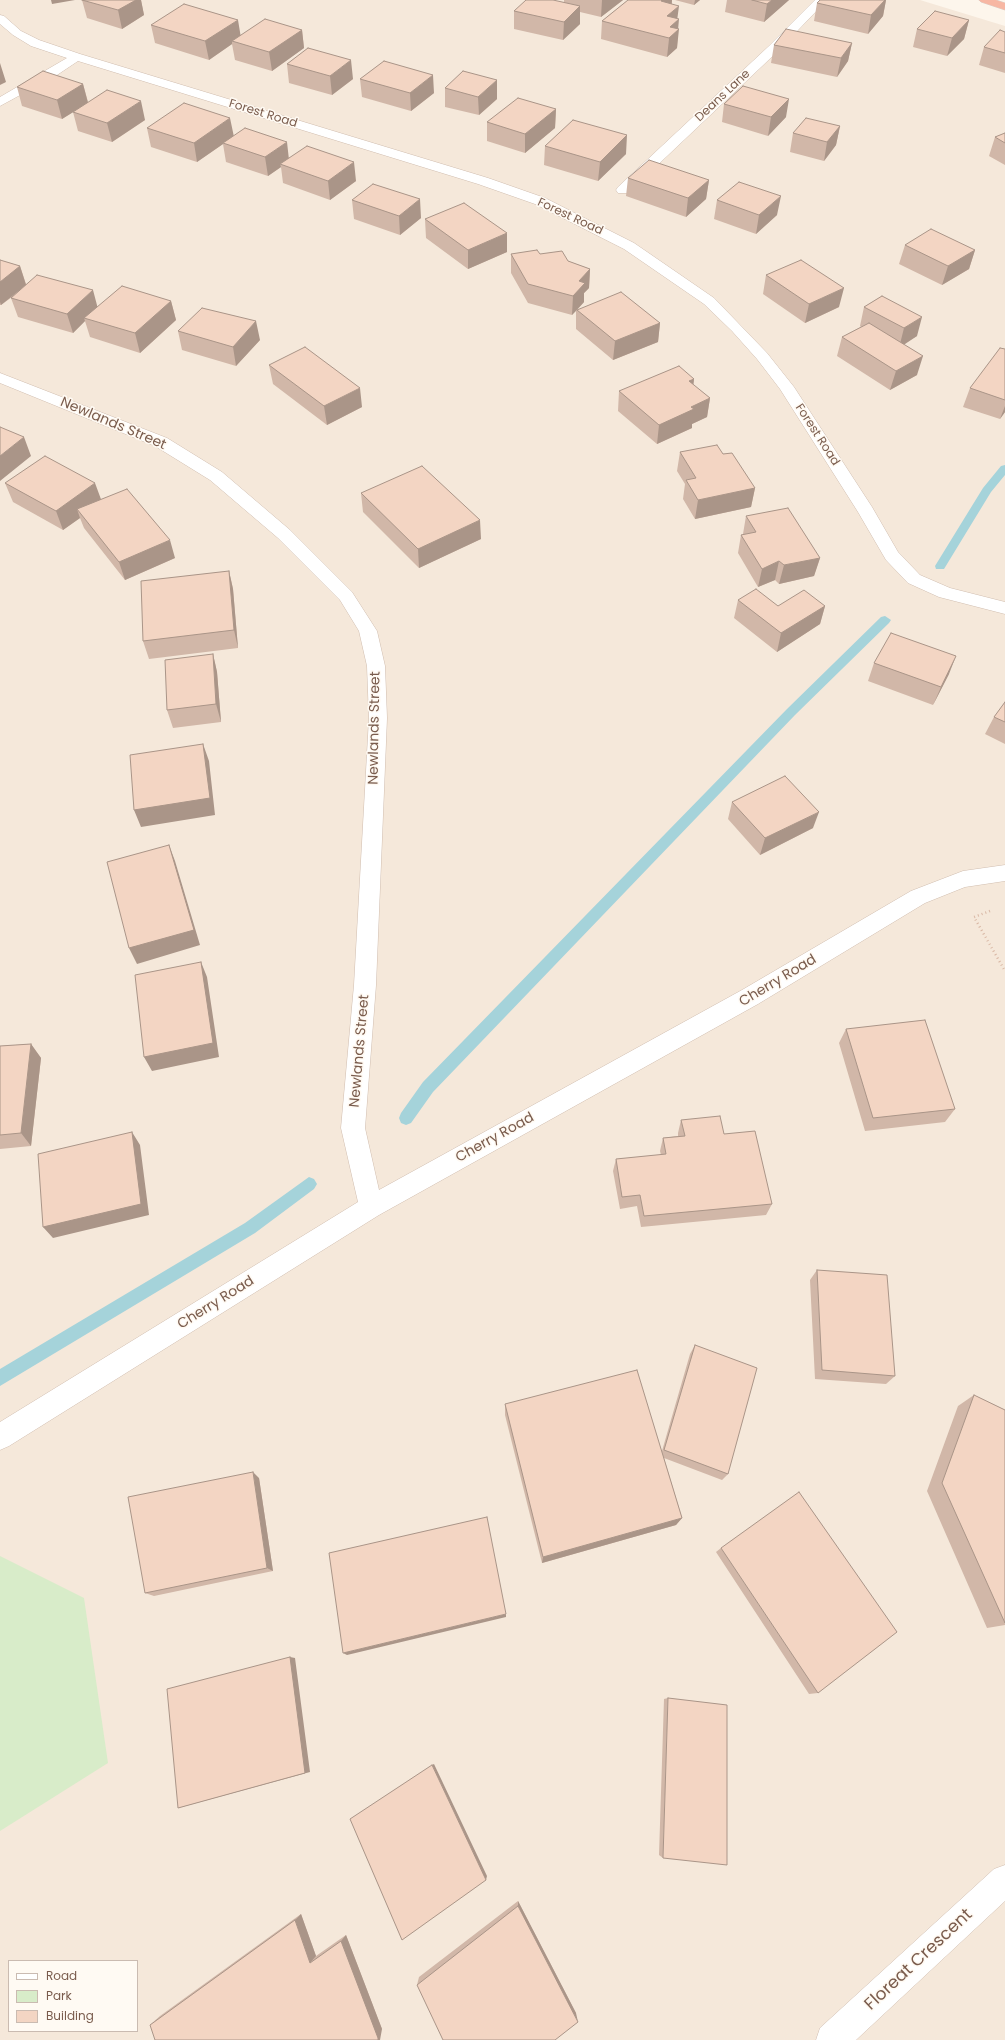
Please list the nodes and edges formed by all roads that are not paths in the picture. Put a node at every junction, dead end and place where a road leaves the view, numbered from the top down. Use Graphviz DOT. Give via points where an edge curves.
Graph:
graph roads {
  1 [pos="821,0"];
  2 [pos="985,0"];
  3 [pos="1005,7"];
  4 [pos="0,18"];
  5 [pos="76,57"];
  6 [pos="0,102"];
  7 [pos="623,190"];
  8 [pos="0,378"];
  9 [pos="1005,608"];
  10 [pos="1005,873"];
  11 [pos="371,1207"];
  12 [pos="0,1437"];
  13 [pos="1005,1880"];
  14 [pos="832,2040"];
  1 -- 7 [label="street, Deans Lane" via="773,49"];
  2 -- 3 [label="highway"];
  4 -- 5 [label="street, Forest Road" via="17,33 35,43"];
  5 -- 6 [label="street"];
  5 -- 9 [label="street, Forest Road" via="483,181 540,202 629,246 709,301 762,356 786,387 892,556 914,579 945,593"];
  8 -- 11 [label="street, Newlands Street" via="161,442 216,476 284,534 346,596 368,631 376,666 378,718 365,985 354,1128"];
  10 -- 11 [label="street, Cherry Road" via="963,879 918,897 750,997"];
  11 -- 12 [label="street, Cherry Road"];
  13 -- 14 [label="street, Floreat Crescent"];
}
